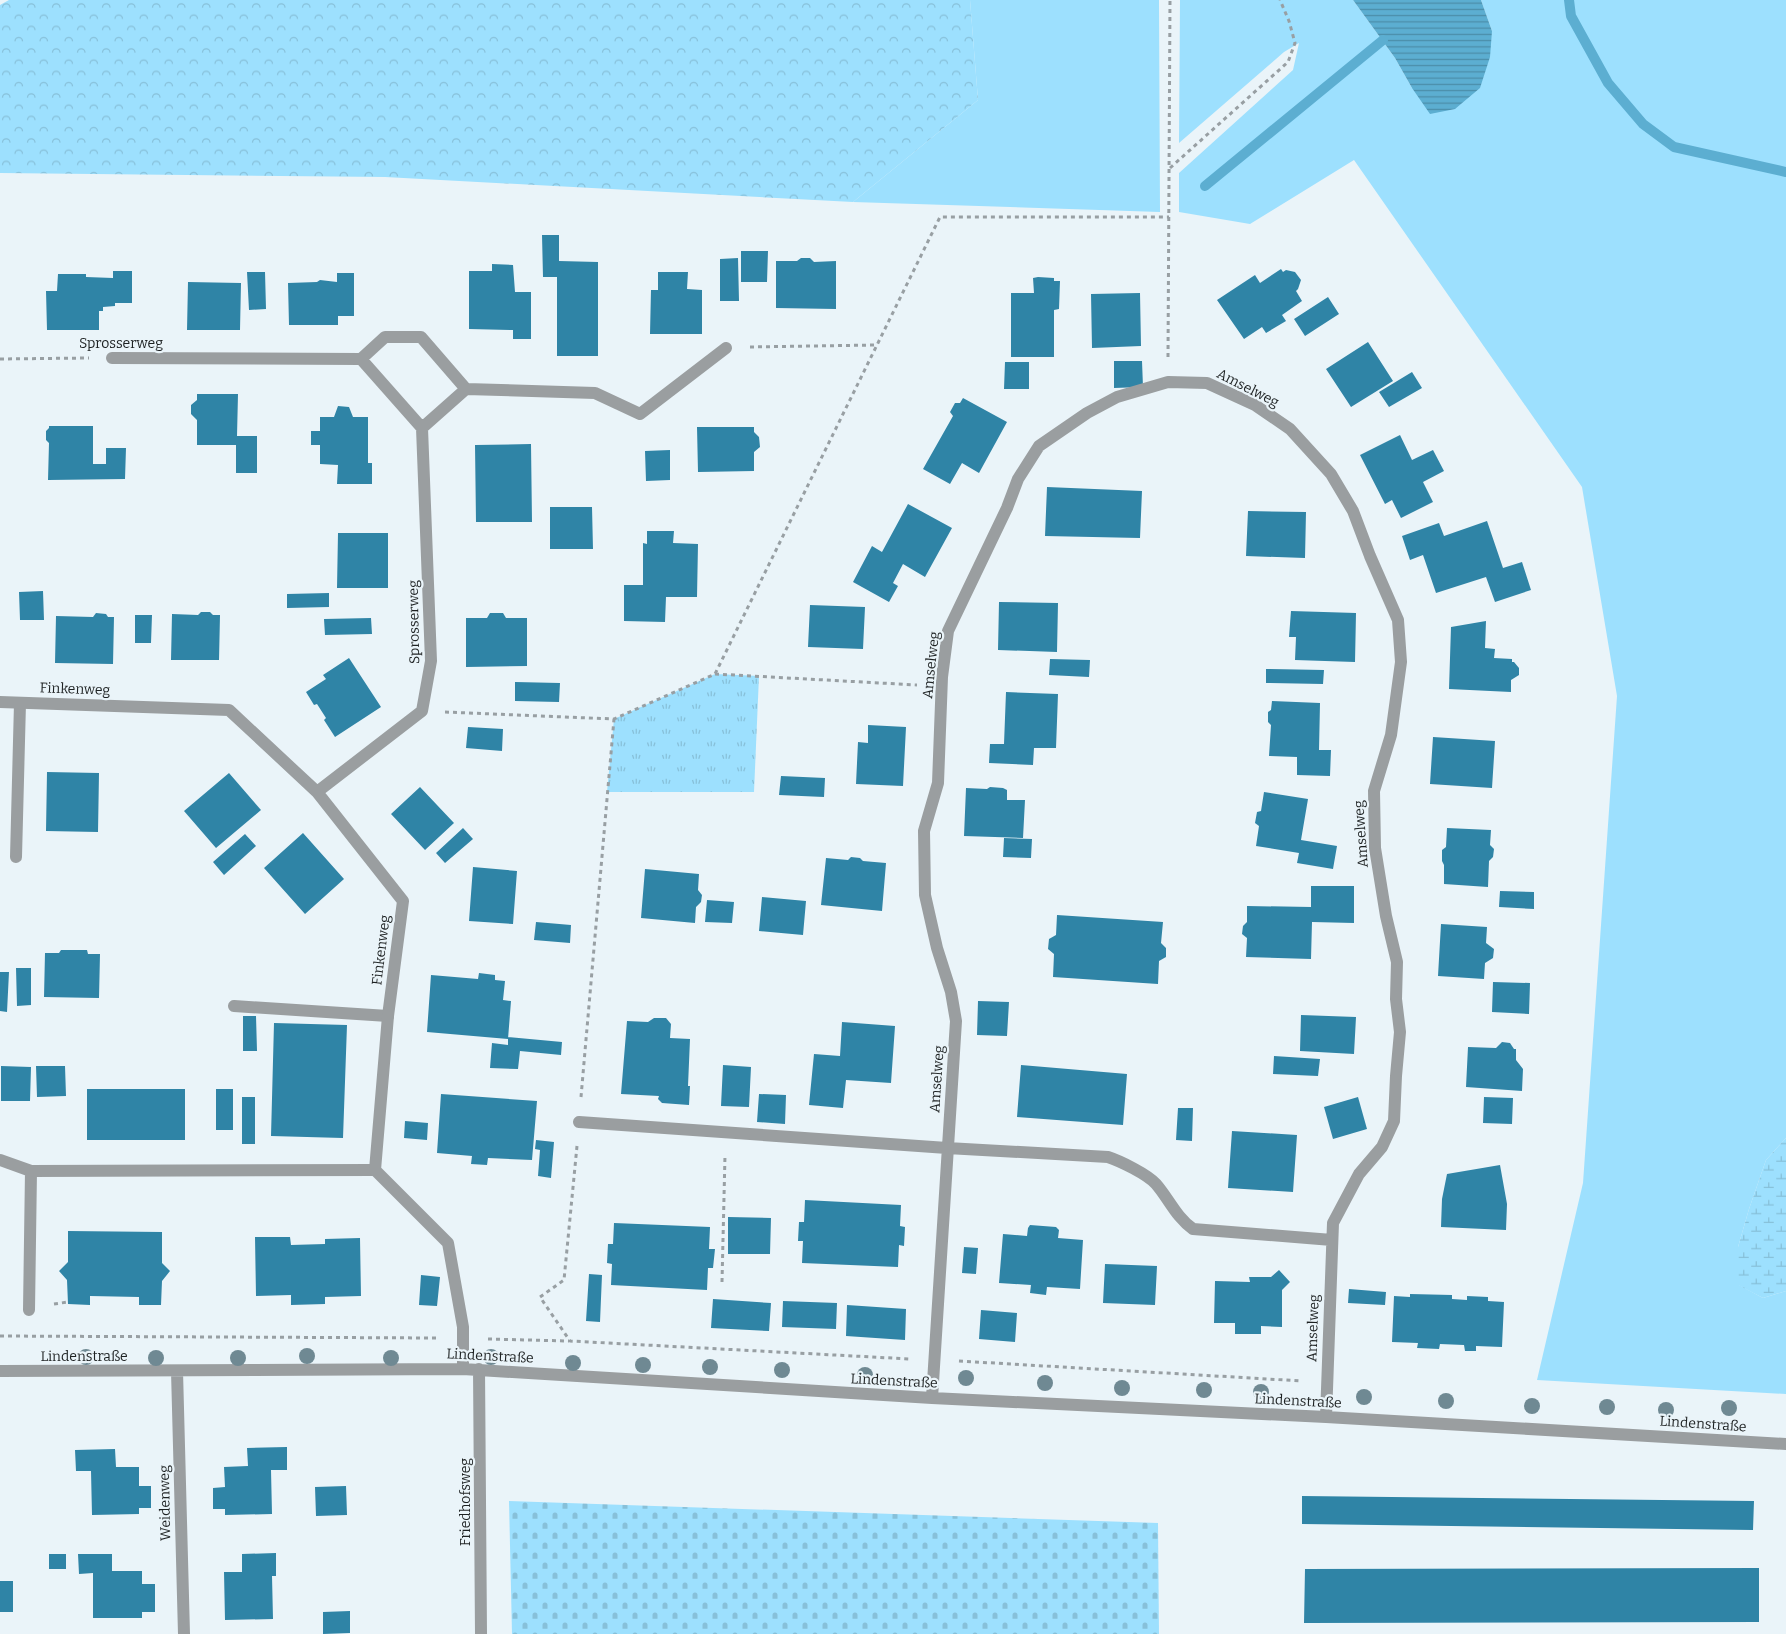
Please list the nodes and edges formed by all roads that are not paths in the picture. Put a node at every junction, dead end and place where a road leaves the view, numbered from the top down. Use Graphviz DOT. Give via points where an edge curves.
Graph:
graph roads {
  1 [pos="726,348"];
  2 [pos="112,358"];
  3 [pos="361,359"];
  4 [pos="466,389"];
  5 [pos="422,428"];
  6 [pos="0,702"];
  7 [pos="20,702"];
  8 [pos="316,792"];
  9 [pos="16,857"];
  10 [pos="234,1006"];
  11 [pos="388,1016"];
  12 [pos="579,1122"];
  13 [pos="947,1148"];
  14 [pos="0,1160"];
  15 [pos="375,1170"];
  16 [pos="31,1171"];
  17 [pos="1332,1240"];
  18 [pos="29,1310"];
  19 [pos="463,1368"];
  20 [pos="479,1370"];
  21 [pos="0,1371"];
  22 [pos="177,1371"];
  23 [pos="932,1398"];
  24 [pos="1326,1417"];
  25 [pos="1786,1444"];
  26 [pos="184,1634"];
  27 [pos="481,1634"];
  1 -- 4 [label="street" via="640,414 594,392"];
  2 -- 3 [label="street, Sprosserweg"];
  3 -- 4 [label="street" via="385,337 421,337"];
  3 -- 5 [label="street"];
  4 -- 5 [label="street"];
  5 -- 8 [label="street, Sprosserweg" via="431,661 422,711"];
  6 -- 7 [label="street, Finkenweg"];
  7 -- 8 [label="street, Finkenweg" via="229,710"];
  7 -- 9 [label="street"];
  8 -- 11 [label="street, Finkenweg" via="403,901"];
  10 -- 11 [label="street"];
  11 -- 15 [label="street, Finkenweg"];
  12 -- 13 [label="street"];
  13 -- 17 [label="street" via="1108,1157 1154,1181 1182,1221 1193,1229"];
  13 -- 17 [label="street, Amselweg" via="956,1021 925,895 924,831 938,783 948,630 1018,479 1039,446 1117,397 1168,382 1207,383 1255,405 1290,429 1331,474 1352,511 1398,620 1401,662 1391,735 1374,791 1375,848 1397,962 1396,999 1400,1032 1394,1121 1382,1147 1359,1174 1333,1223"];
  13 -- 23 [label="street, Amselweg"];
  14 -- 16 [label="street"];
  15 -- 16 [label="street"];
  15 -- 19 [label="street" via="448,1243 464,1338"];
  16 -- 18 [label="street"];
  17 -- 24 [label="street, Amselweg"];
  19 -- 20 [label="street, Lindenstraße"];
  19 -- 22 [label="street, Lindenstraße"];
  20 -- 23 [label="street, Lindenstraße"];
  20 -- 27 [label="street, Friedhofsweg"];
  21 -- 22 [label="street, Lindenstraße"];
  22 -- 26 [label="street, Weidenweg"];
  23 -- 24 [label="street, Lindenstraße"];
  24 -- 25 [label="street, Lindenstraße"];
}
